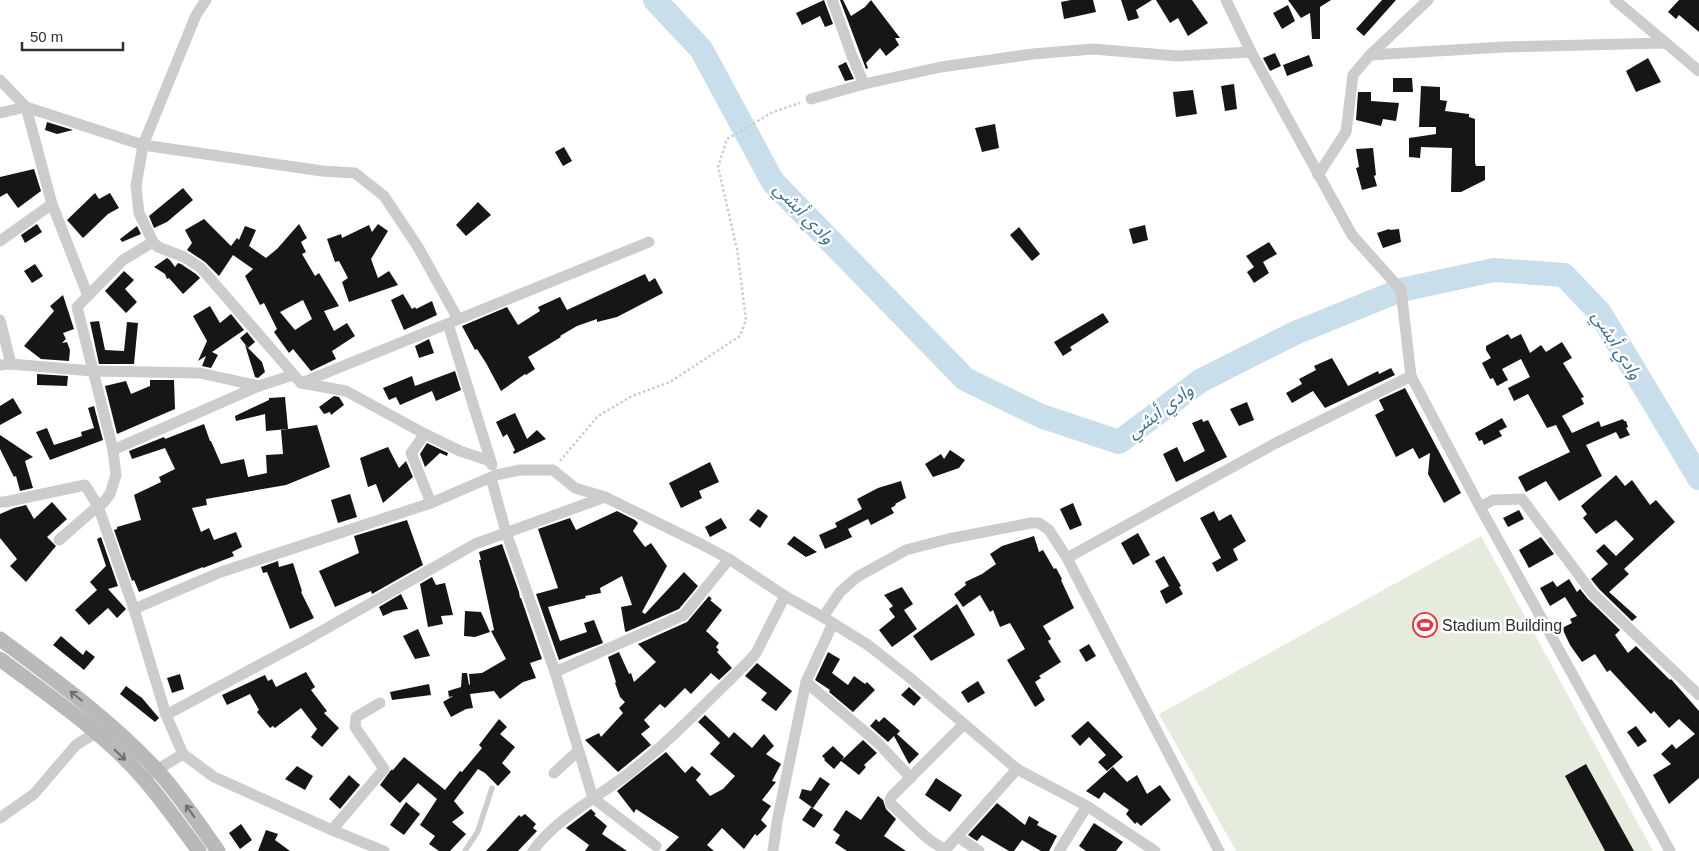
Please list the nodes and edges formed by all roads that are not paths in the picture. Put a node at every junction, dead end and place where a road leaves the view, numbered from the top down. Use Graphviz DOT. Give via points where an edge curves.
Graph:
graph roads {
  1 [pos="206,0"];
  2 [pos="832,0"];
  3 [pos="1226,0"];
  4 [pos="1428,0"];
  5 [pos="1615,0"];
  6 [pos="1665,43"];
  7 [pos="1251,52"];
  8 [pos="1370,55"];
  9 [pos="1699,71"];
  10 [pos="0,80"];
  11 [pos="864,84"];
  12 [pos="811,99"];
  13 [pos="26,107"];
  14 [pos="0,113"];
  15 [pos="143,145"];
  16 [pos="1318,175"];
  17 [pos="52,204"];
  18 [pos="0,241"];
  19 [pos="153,242"];
  20 [pos="649,242"];
  21 [pos="88,296"];
  22 [pos="0,320"];
  23 [pos="453,321"];
  24 [pos="6,365"];
  25 [pos="92,370"];
  26 [pos="1411,376"];
  27 [pos="297,379"];
  28 [pos="259,386"];
  29 [pos="425,434"];
  30 [pos="113,450"];
  31 [pos="490,461"];
  32 [pos="493,477"];
  33 [pos="605,497"];
  34 [pos="0,502"];
  35 [pos="431,503"];
  36 [pos="98,506"];
  37 [pos="1480,507"];
  38 [pos="506,532"];
  39 [pos="59,540"];
  40 [pos="1067,558"];
  41 [pos="729,559"];
  42 [pos="785,596"];
  43 [pos="134,609"];
  44 [pos="828,620"];
  45 [pos="0,639"];
  46 [pos="0,659"];
  47 [pos="555,672"];
  48 [pos="806,682"];
  49 [pos="1699,695"];
  50 [pos="380,703"];
  51 [pos="166,715"];
  52 [pos="963,725"];
  53 [pos="95,733"];
  54 [pos="578,751"];
  55 [pos="183,754"];
  56 [pos="156,769"];
  57 [pos="1017,770"];
  58 [pos="554,773"];
  59 [pos="144,778"];
  60 [pos="910,778"];
  61 [pos="492,788"];
  62 [pos="593,798"];
  63 [pos="1087,806"];
  64 [pos="0,818"];
  65 [pos="332,830"];
  66 [pos="958,837"];
  67 [pos="656,846"];
  68 [pos="199,851"];
  69 [pos="218,851"];
  70 [pos="384,851"];
  71 [pos="465,851"];
  72 [pos="533,851"];
  73 [pos="773,851"];
  74 [pos="979,851"];
  75 [pos="1059,851"];
  76 [pos="1155,851"];
  77 [pos="1219,851"];
  78 [pos="1670,851"];
  1 -- 15 [label="street" via="196,15"];
  2 -- 11 [label="street"];
  3 -- 7 [label="street"];
  4 -- 8 [label="street"];
  5 -- 6 [label="street"];
  6 -- 8 [label="street" via="1504,47"];
  6 -- 9 [label="street"];
  7 -- 11 [label="street" via="1177,56 1092,49 941,67"];
  7 -- 16 [label="street"];
  8 -- 16 [label="street" via="1353,75 1346,132"];
  10 -- 13 [label="street"];
  11 -- 12 [label="street"];
  13 -- 14 [label="street"];
  13 -- 15 [label="street"];
  13 -- 17 [label="street"];
  15 -- 19 [label="street" via="136,186 139,213"];
  15 -- 23 [label="street" via="355,173 384,196 418,247"];
  16 -- 26 [label="street" via="1352,235 1401,290"];
  17 -- 18 [label="street"];
  17 -- 21 [label="street"];
  19 -- 21 [label="street" via="123,260"];
  19 -- 27 [label="street" via="201,268"];
  20 -- 23 [label="street"];
  21 -- 25 [label="street" via="78,307"];
  22 -- 24 [label="street"];
  23 -- 27 [label="street"];
  23 -- 31 [label="street"];
  24 -- 25 [label="street"];
  25 -- 28 [label="street" via="200,373"];
  25 -- 30 [label="street"];
  26 -- 37 [label="street"];
  26 -- 40 [label="street" via="1274,444"];
  27 -- 28 [label="street"];
  27 -- 29 [label="street" via="346,391"];
  28 -- 30 [label="street"];
  29 -- 31 [label="street"];
  29 -- 35 [label="street" via="411,453"];
  30 -- 36 [label="street" via="116,475 110,494"];
  31 -- 32 [label="street"];
  32 -- 33 [label="street" via="520,470 552,470 576,488"];
  32 -- 35 [label="street"];
  32 -- 38 [label="street"];
  33 -- 38 [label="street"];
  33 -- 41 [label="street"];
  34 -- 36 [label="street" via="85,485"];
  35 -- 43 [label="street" via="221,572"];
  36 -- 39 [label="street"];
  36 -- 43 [label="street"];
  37 -- 49 [label="street" via="1493,500 1522,499 1592,594"];
  37 -- 78 [label="street"];
  38 -- 47 [label="street"];
  38 -- 51 [label="street" via="474,544"];
  40 -- 44 [label="street" via="1049,530 1039,523 948,539 906,550 857,577 840,592"];
  40 -- 77 [label="street"];
  41 -- 42 [label="street"];
  41 -- 47 [label="street" via="684,615"];
  42 -- 44 [label="street"];
  42 -- 62 [label="street" via="756,653 748,662 635,767"];
  43 -- 51 [label="street"];
  44 -- 48 [label="street"];
  44 -- 52 [label="street" via="875,650"];
  56 -- 45 [label="main road, one-way" via="106,721"];
  46 -- 53 [label="main road"];
  47 -- 54 [label="street"];
  48 -- 60 [label="street" via="877,742"];
  48 -- 73 [label="street"];
  50 -- 65 [label="street" via="356,717 355,727 384,769"];
  51 -- 55 [label="street"];
  52 -- 57 [label="street"];
  52 -- 60 [label="street"];
  53 -- 59 [label="main road, one-way"];
  53 -- 64 [label="street" via="76,745 34,794"];
  54 -- 58 [label="street"];
  54 -- 62 [label="street"];
  55 -- 56 [label="street"];
  55 -- 65 [label="street" via="214,777"];
  56 -- 59 [label="street"];
  69 -- 56 [label="main road, one-way"];
  57 -- 63 [label="street"];
  57 -- 66 [label="street"];
  59 -- 68 [label="main road"];
  60 -- 66 [label="street" via="892,796 891,804 942,848 946,849"];
  61 -- 71 [label="lane" via="478,830"];
  62 -- 67 [label="street"];
  62 -- 72 [label="street"];
  63 -- 75 [label="street"];
  63 -- 76 [label="street"];
  65 -- 70 [label="street"];
  66 -- 74 [label="street"];
}
